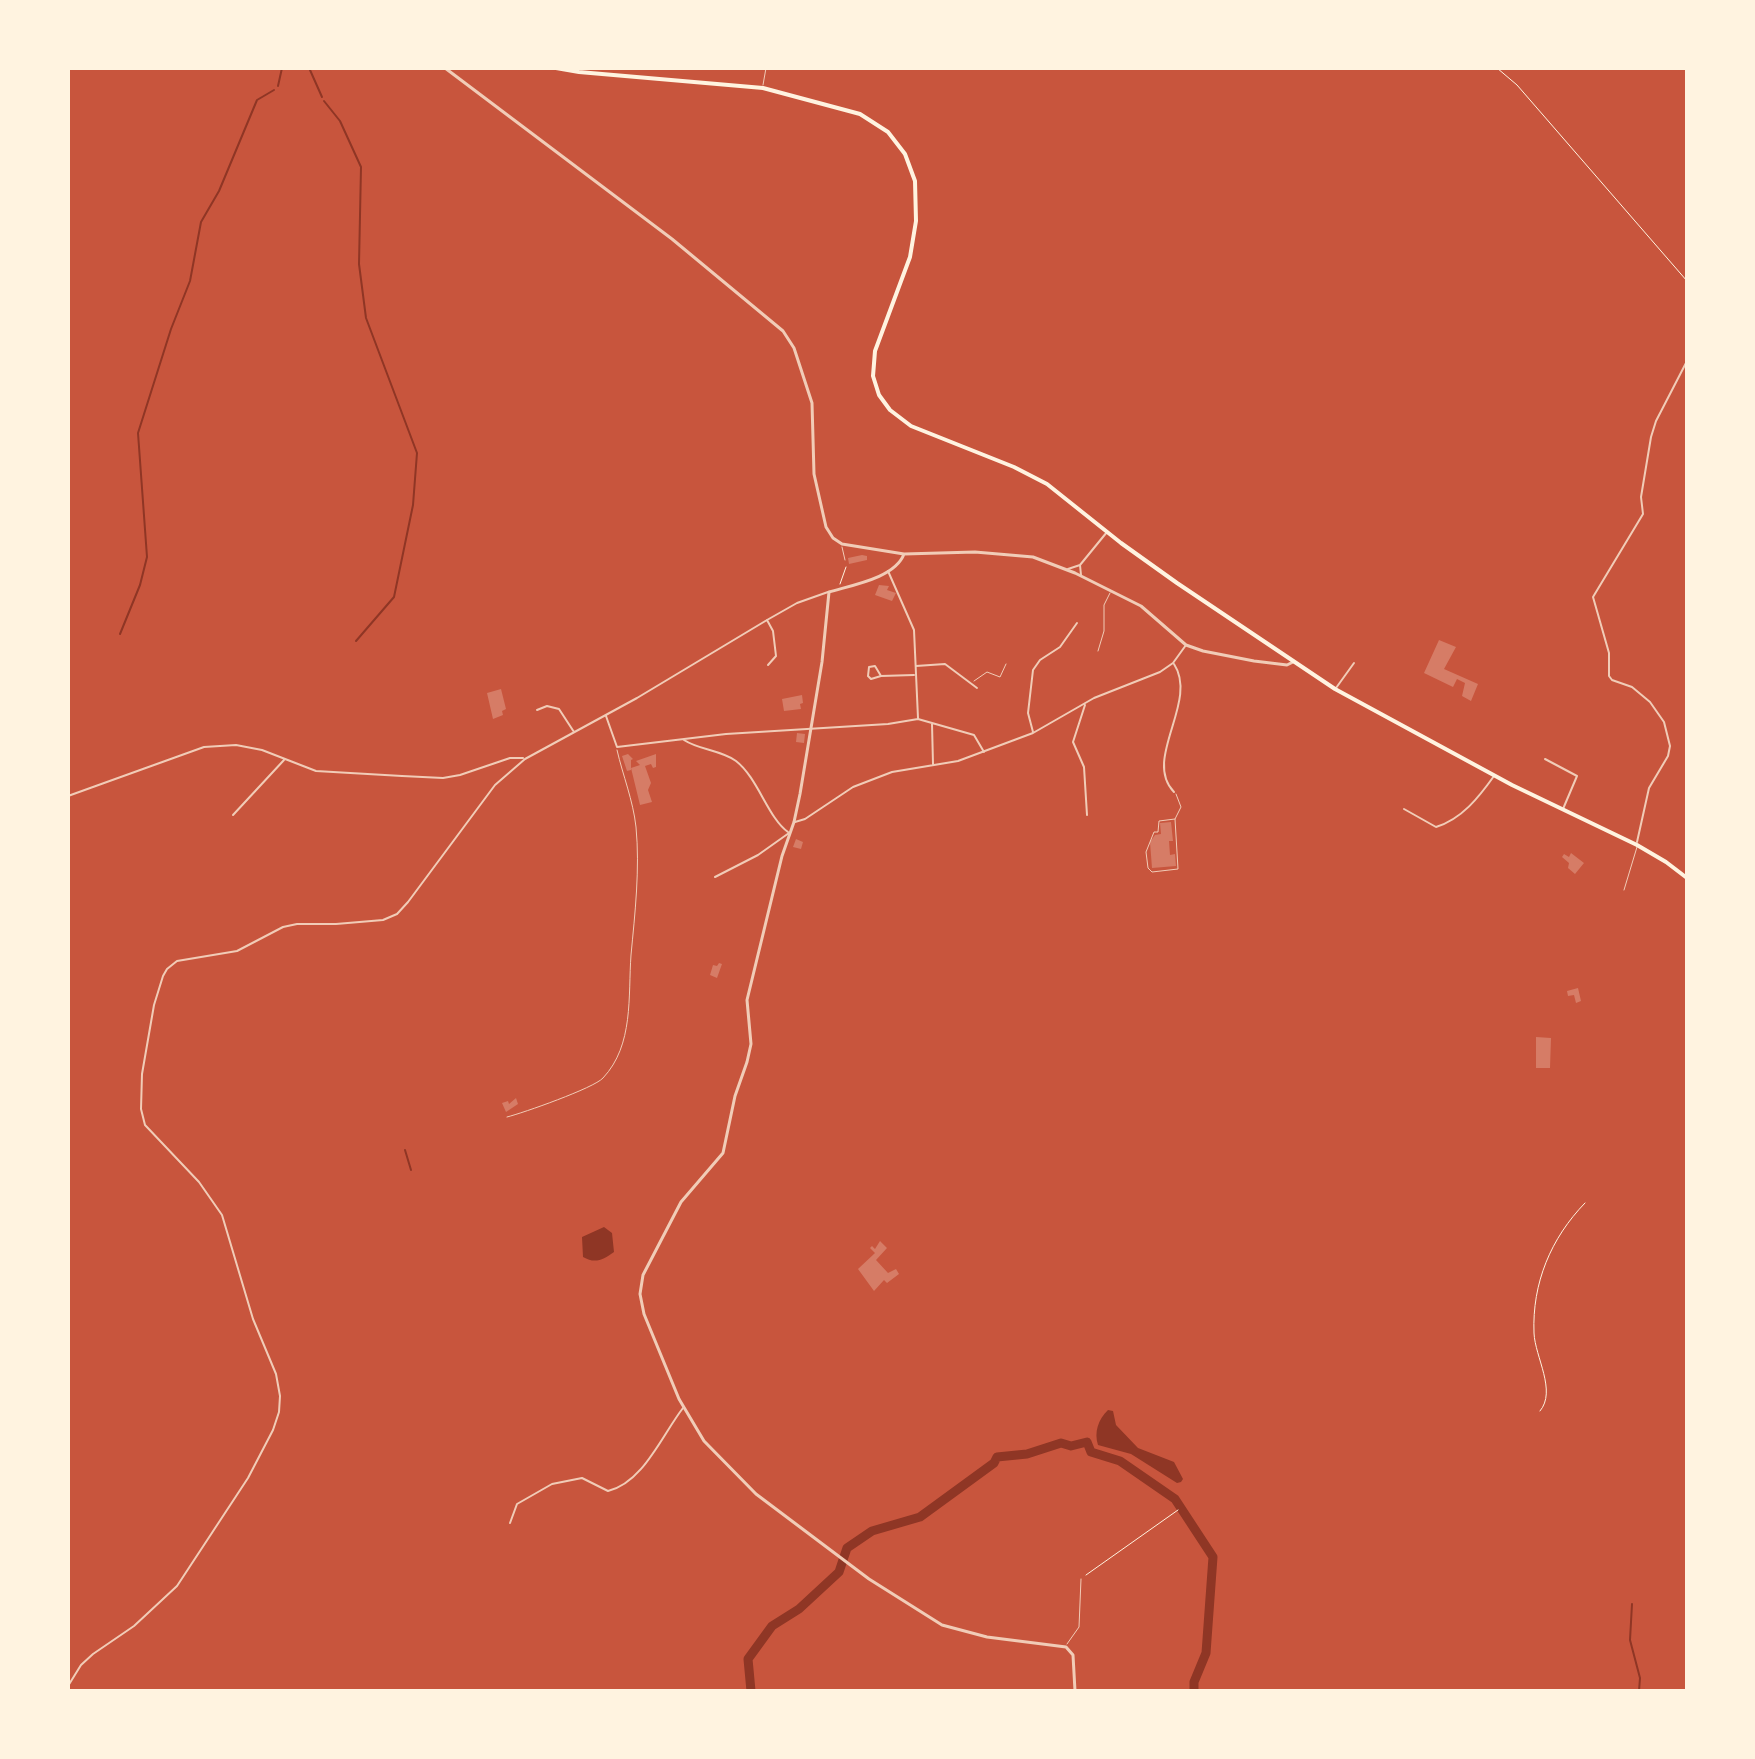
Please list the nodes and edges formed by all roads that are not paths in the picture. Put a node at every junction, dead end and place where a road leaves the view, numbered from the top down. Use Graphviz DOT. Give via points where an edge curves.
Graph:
graph roads {
  1 [pos="445,68"];
  2 [pos="556,68"];
  3 [pos="766,68"];
  4 [pos="763,88"];
  5 [pos="1687,361"];
  6 [pos="1107,532"];
  7 [pos="842,544"];
  8 [pos="904,554"];
  9 [pos="845,560"];
  10 [pos="1080,565"];
  11 [pos="1067,569"];
  12 [pos="888,571"];
  13 [pos="1081,576"];
  14 [pos="1111,591"];
  15 [pos="829,592"];
  16 [pos="767,620"];
  17 [pos="1077,623"];
  18 [pos="1186,645"];
  19 [pos="1098,651"];
  20 [pos="1293,662"];
  21 [pos="1173,663"];
  22 [pos="1354,663"];
  23 [pos="1006,664"];
  24 [pos="768,665"];
  25 [pos="915,666"];
  26 [pos="915,675"];
  27 [pos="881,676"];
  28 [pos="972,683"];
  29 [pos="977,688"];
  30 [pos="1335,689"];
  31 [pos="1086,702"];
  32 [pos="537,710"];
  33 [pos="564,715"];
  34 [pos="606,715"];
  35 [pos="557,719"];
  36 [pos="918,719"];
  37 [pos="932,723"];
  38 [pos="812,727"];
  39 [pos="574,733"];
  40 [pos="1033,733"];
  41 [pos="683,739"];
  42 [pos="617,747"];
  43 [pos="984,753"];
  44 [pos="284,759"];
  45 [pos="525,759"];
  46 [pos="1545,759"];
  47 [pos="933,764"];
  48 [pos="1494,775"];
  49 [pos="1174,792"];
  50 [pos="68,796"];
  51 [pos="1404,809"];
  52 [pos="1562,811"];
  53 [pos="233,815"];
  54 [pos="1087,815"];
  55 [pos="1175,819"];
  56 [pos="794,822"];
  57 [pos="790,833"];
  58 [pos="1637,845"];
  59 [pos="715,877"];
  60 [pos="1687,878"];
  61 [pos="1624,890"];
  62 [pos="507,1117"];
  63 [pos="684,1407"];
  64 [pos="510,1523"];
  65 [pos="1081,1579"];
  66 [pos="1066,1647"];
  67 [pos="68,1686"];
  68 [pos="1075,1691"];
  1 -- 7 [label="street" via="672,239 783,331 812,403 814,474 826,527"];
  2 -- 4 [label="highway"];
  3 -- 4 [label="lane"];
  4 -- 6 [label="highway" via="860,114 888,132 905,154 915,181 916,221 910,257 875,351 873,376 890,410 911,426 1047,484"];
  5 -- 58 [label="street" via="1651,437 1643,514 1593,597 1609,653 1609,676 1632,687 1657,710 1670,746 1649,788"];
  6 -- 10 [label="street"];
  6 -- 20 [label="highway"];
  7 -- 8 [label="street"];
  7 -- 9 [label="lane"];
  8 -- 11 [label="street" via="1011,553"];
  8 -- 12 [label="street"];
  10 -- 11 [label="street"];
  10 -- 13 [label="street"];
  11 -- 13 [label="street"];
  12 -- 15 [label="street"];
  12 -- 25 [label="street" via="914,630"];
  13 -- 14 [label="street"];
  14 -- 18 [label="street" via="1141,606"];
  14 -- 19 [label="lane"];
  15 -- 16 [label="street"];
  15 -- 38 [label="street"];
  16 -- 24 [label="street" via="776,656"];
  16 -- 34 [label="street"];
  17 -- 40 [label="street" via="1033,670 1028,713"];
  18 -- 20 [label="street" via="1254,661"];
  18 -- 21 [label="street"];
  20 -- 30 [label="highway"];
  21 -- 31 [label="street"];
  21 -- 49 [label="street" via="1181,697 1169,733 1165,781"];
  22 -- 30 [label="street"];
  23 -- 28 [label="lane" via="1000,677 987,672"];
  25 -- 26 [label="street"];
  25 -- 28 [label="street" via="945,664"];
  26 -- 27 [label="street"];
  26 -- 36 [label="street"];
  28 -- 29 [label="street"];
  30 -- 48 [label="highway"];
  31 -- 40 [label="street"];
  31 -- 54 [label="street" via="1073,742 1084,767"];
  32 -- 33 [label="street" via="552,706"];
  33 -- 35 [label="street"];
  33 -- 39 [label="street"];
  34 -- 39 [label="street"];
  34 -- 42 [label="street"];
  36 -- 37 [label="street"];
  36 -- 38 [label="street"];
  37 -- 43 [label="street" via="974,735"];
  37 -- 47 [label="street"];
  38 -- 41 [label="street"];
  38 -- 56 [label="street"];
  39 -- 45 [label="street"];
  40 -- 43 [label="street"];
  41 -- 42 [label="street"];
  41 -- 57 [label="street" via="737,762"];
  42 -- 62 [label="lane" via="634,809 637,851 626,1030 602,1080"];
  43 -- 47 [label="street"];
  44 -- 45 [label="street" via="316,771 443,778 510,758"];
  44 -- 50 [label="street" via="236,745 204,747"];
  44 -- 53 [label="street"];
  45 -- 67 [label="street" via="495,785 397,914 373,922 288,926 237,951 177,961 163,976 142,1074 145,1125 222,1215 253,1319 276,1374 279,1412 248,1478 177,1586 81,1665"];
  46 -- 52 [label="street" via="1577,776"];
  47 -- 56 [label="street" via="853,787"];
  48 -- 51 [label="street" via="1460,814 1436,827"];
  48 -- 52 [label="highway"];
  49 -- 55 [label="lane" via="1181,807"];
  52 -- 58 [label="highway"];
  55 -- 55 [label="lane" via="1178,869 1152,872 1148,844 1159,821"];
  56 -- 57 [label="street"];
  57 -- 59 [label="street"];
  57 -- 63 [label="street" via="747,1000 751,1044 723,1153 681,1202 643,1275 644,1314"];
  58 -- 60 [label="highway"];
  58 -- 61 [label="lane"];
  63 -- 64 [label="street" via="646,1462 621,1487 608,1491 582,1478 552,1484 517,1504"];
  63 -- 66 [label="street" via="704,1441 738,1478 847,1563 942,1625"];
  65 -- 66 [label="lane" via="1078,1629"];
  66 -- 68 [label="street" via="1073,1655"];
}
